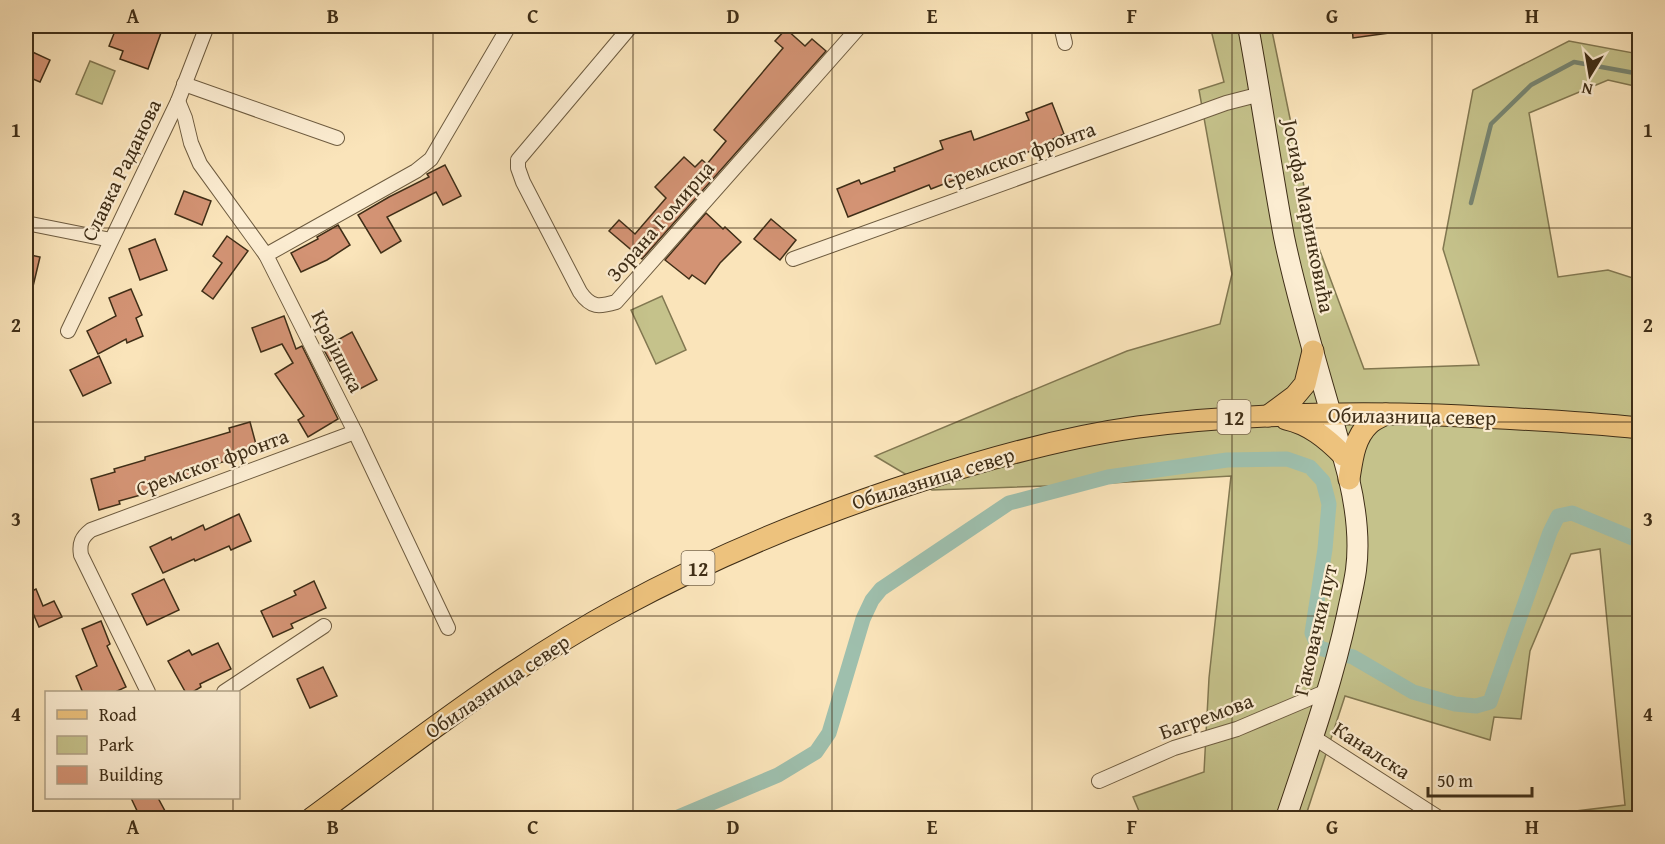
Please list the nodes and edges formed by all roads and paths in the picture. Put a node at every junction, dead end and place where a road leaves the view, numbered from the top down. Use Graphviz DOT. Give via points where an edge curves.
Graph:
graph roads {
  1 [pos="207,26"];
  2 [pos="509,26"];
  3 [pos="631,26"];
  4 [pos="860,26"];
  5 [pos="1061,26"];
  6 [pos="1248,26"];
  7 [pos="1065,43"];
  8 [pos="184,84"];
  9 [pos="1261,94"];
  10 [pos="178,101"];
  11 [pos="337,138"];
  12 [pos="26,224"];
  13 [pos="111,240"];
  14 [pos="266,255"];
  15 [pos="793,259"];
  16 [pos="68,331"];
  17 [pos="1313,351"];
  18 [pos="1332,414"];
  19 [pos="1386,414"];
  20 [pos="1268,416"];
  21 [pos="1640,428"];
  22 [pos="355,432"];
  23 [pos="1343,455"];
  24 [pos="1349,479"];
  25 [pos="324,626"];
  26 [pos="448,628"];
  27 [pos="147,691"];
  28 [pos="227,691"];
  29 [pos="1327,691"];
  30 [pos="1313,737"];
  31 [pos="1099,782"];
  32 [pos="312,819"];
  33 [pos="1286,819"];
  34 [pos="1439,819"];
  1 -- 8 [label="street, Славка Раданова"];
  2 -- 14 [label="street" via="431,159"];
  3 -- 4 [label="street, Зорана Гомирца" via="518,159 523,182 580,292 587,301 604,306 616,302"];
  5 -- 7 [label="street"];
  6 -- 9 [label="street, Јосифа Маринковића"];
  8 -- 10 [label="street, Славка Раданова"];
  8 -- 11 [label="street"];
  9 -- 15 [label="street, Сремског фронта" via="1215,107"];
  9 -- 17 [label="street, Јосифа Маринковића" via="1284,236"];
  10 -- 13 [label="street, Славка Раданова"];
  10 -- 14 [label="street, Крајишка" via="200,164"];
  12 -- 13 [label="street"];
  13 -- 16 [label="street, Славка Раданова"];
  14 -- 22 [label="street, Крајишка"];
  17 -- 18 [label="street, Јосифа Маринковића"];
  17 -- 20 [label="main road" via="1305,384"];
  18 -- 19 [label="main road, Обилазница север / 12"];
  18 -- 20 [label="main road, Обилазница север / 12"];
  18 -- 23 [label="street, Гаковачки пут"];
  19 -- 21 [label="main road, Обилазница север / 12" via="1563,420"];
  19 -- 24 [label="main road" via="1369,424 1359,437"];
  20 -- 23 [label="main road" via="1310,428"];
  20 -- 32 [label="main road, Обилазница север / 12" via="1182,422 1076,438 985,460 788,527 617,609 519,669"];
  22 -- 26 [label="street, Крајишка"];
  22 -- 27 [label="street, Сремског фронта" via="84,535 81,555"];
  23 -- 24 [label="street, Гаковачки пут"];
  24 -- 29 [label="street, Гаковачки пут" via="1358,531 1356,570"];
  25 -- 28 [label="street"];
  29 -- 30 [label="street, Гаковачки пут"];
  29 -- 31 [label="street, Багремова" via="1237,729 1174,748"];
  30 -- 33 [label="street, Гаковачки пут"];
  30 -- 34 [label="street, Каналска"];
}
